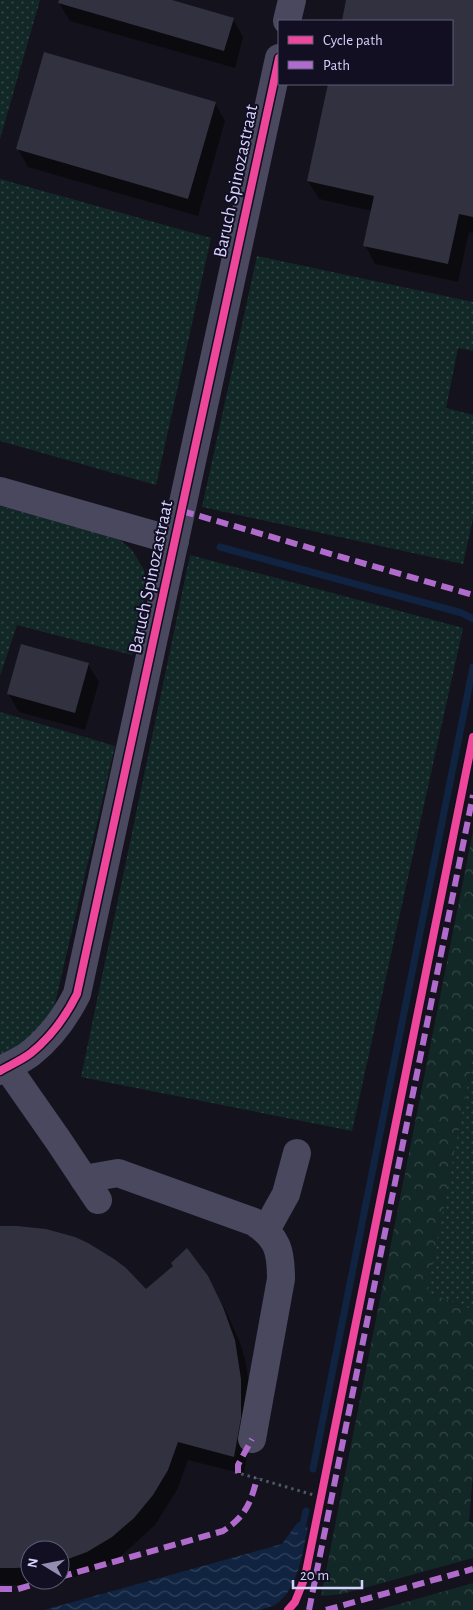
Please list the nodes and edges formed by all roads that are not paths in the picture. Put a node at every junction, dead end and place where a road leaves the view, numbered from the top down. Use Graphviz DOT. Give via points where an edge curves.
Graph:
graph roads {
  1 [pos="292,0"];
  2 [pos="287,20"];
  3 [pos="278,63"];
  4 [pos="0,491"];
  5 [pos="175,541"];
  6 [pos="3,1069"];
  7 [pos="297,1154"];
  8 [pos="266,1230"];
  9 [pos="252,1439"];
  1 -- 2 [label="street"];
  3 -- 5 [label="street, Baruch Spinozastraat"];
  4 -- 5 [label="street"];
  5 -- 6 [label="street, Baruch Spinozastraat" via="78,994 51,1034 31,1053"];
  6 -- 8 [label="street" via="91,1190 118,1173 254,1222"];
  7 -- 8 [label="street" via="286,1194"];
  8 -- 9 [label="street" via="276,1244 281,1260 281,1279"];
}
